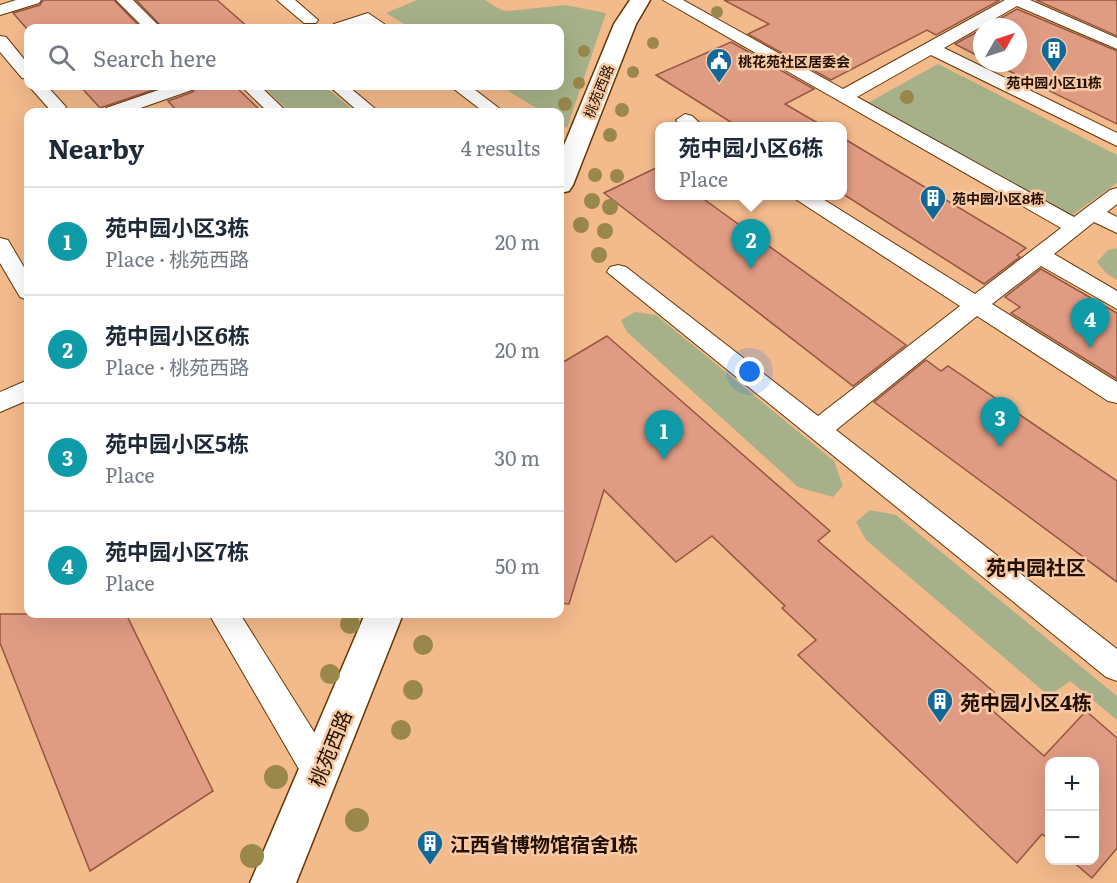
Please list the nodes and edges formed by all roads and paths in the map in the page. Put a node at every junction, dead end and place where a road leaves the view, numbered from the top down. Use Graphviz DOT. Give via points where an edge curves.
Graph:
graph roads {
  1 [pos="33,0"];
  2 [pos="124,0"];
  3 [pos="285,0"];
  4 [pos="640,0"];
  5 [pos="670,0"];
  6 [pos="1016,0"];
  7 [pos="0,10"];
  8 [pos="310,20"];
  9 [pos="149,24"];
  10 [pos="351,24"];
  11 [pos="376,24"];
  12 [pos="0,40"];
  13 [pos="1117,44"];
  14 [pos="931,48"];
  15 [pos="24,69"];
  16 [pos="42,90"];
  17 [pos="175,90"];
  18 [pos="254,90"];
  19 [pos="343,90"];
  20 [pos="465,90"];
  21 [pos="843,97"];
  22 [pos="57,107"];
  23 [pos="124,108"];
  24 [pos="274,108"];
  25 [pos="364,108"];
  26 [pos="489,108"];
  27 [pos="1117,140"];
  28 [pos="564,166"];
  29 [pos="1117,194"];
  30 [pos="812,200"];
  31 [pos="1093,213"];
  32 [pos="1117,226"];
  33 [pos="1075,227"];
  34 [pos="0,245"];
  35 [pos="1039,255"];
  36 [pos="618,272"];
  37 [pos="24,285"];
  38 [pos="1117,301"];
  39 [pos="977,305"];
  40 [pos="24,391"];
  41 [pos="1117,394"];
  42 [pos="0,403"];
  43 [pos="818,430"];
  44 [pos="226,618"];
  45 [pos="382,618"];
  46 [pos="1117,667"];
  47 [pos="319,771"];
  48 [pos="273,883"];
  1 -- 7 [label="lane"];
  2 -- 9 [label="lane"];
  3 -- 8 [label="lane"];
  4 -- 28 [label="street, 桃苑西路"];
  5 -- 21 [label="lane"];
  6 -- 13 [label="lane"];
  6 -- 14 [label="lane"];
  10 -- 11 [label="lane" via="368,18"];
  12 -- 15 [label="lane"];
  14 -- 21 [label="lane"];
  14 -- 27 [label="lane"];
  16 -- 22 [label="lane"];
  17 -- 23 [label="lane"];
  18 -- 24 [label="lane"];
  19 -- 25 [label="lane"];
  20 -- 26 [label="lane"];
  21 -- 33 [label="lane"];
  29 -- 31 [label="lane"];
  30 -- 39 [label="lane"];
  31 -- 32 [label="lane"];
  31 -- 33 [label="lane"];
  33 -- 35 [label="lane"];
  34 -- 37 [label="lane"];
  35 -- 38 [label="lane"];
  35 -- 39 [label="lane"];
  36 -- 43 [label="lane"];
  39 -- 41 [label="lane"];
  39 -- 43 [label="lane"];
  40 -- 42 [label="lane"];
  43 -- 46 [label="lane"];
  44 -- 47 [label="lane"];
  45 -- 47 [label="street, 桃苑西路"];
  47 -- 48 [label="street, 桃苑西路"];
}
